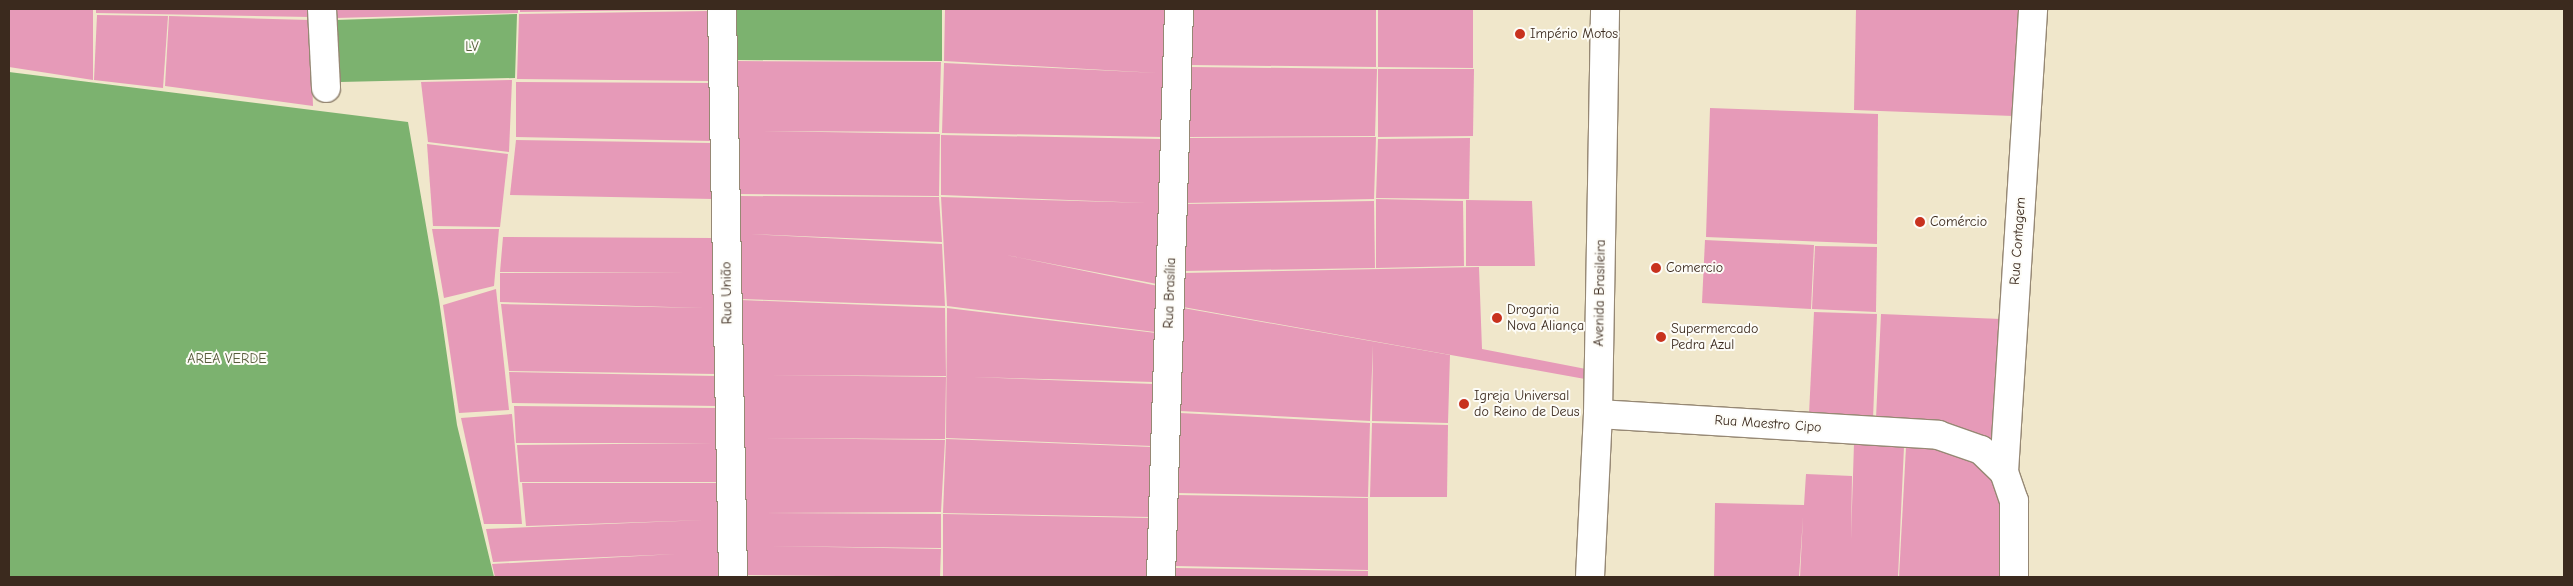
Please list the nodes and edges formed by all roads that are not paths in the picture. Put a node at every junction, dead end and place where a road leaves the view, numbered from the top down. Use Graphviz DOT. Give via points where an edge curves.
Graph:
graph roads {
  1 [pos="322,9"];
  2 [pos="722,9"];
  3 [pos="1179,9"];
  4 [pos="1605,9"];
  5 [pos="2033,9"];
  6 [pos="326,88"];
  7 [pos="1598,414"];
  8 [pos="1938,435"];
  9 [pos="2004,472"];
  10 [pos="733,577"];
  11 [pos="1161,577"];
  12 [pos="1590,577"];
  13 [pos="2014,577"];
  1 -- 6 [label="street"];
  2 -- 10 [label="street, Rua União"];
  3 -- 11 [label="street, Rua Brasília"];
  4 -- 7 [label="street, Avenida Brasileira"];
  5 -- 9 [label="street, Rua Contagem"];
  7 -- 8 [label="street, Rua Maestro Cipo"];
  7 -- 12 [label="street, Avenida Brasileira"];
  8 -- 9 [label="street, Rua Contagem" via="1981,450"];
  9 -- 13 [label="street, Rua Contagem" via="2014,501"];
}
